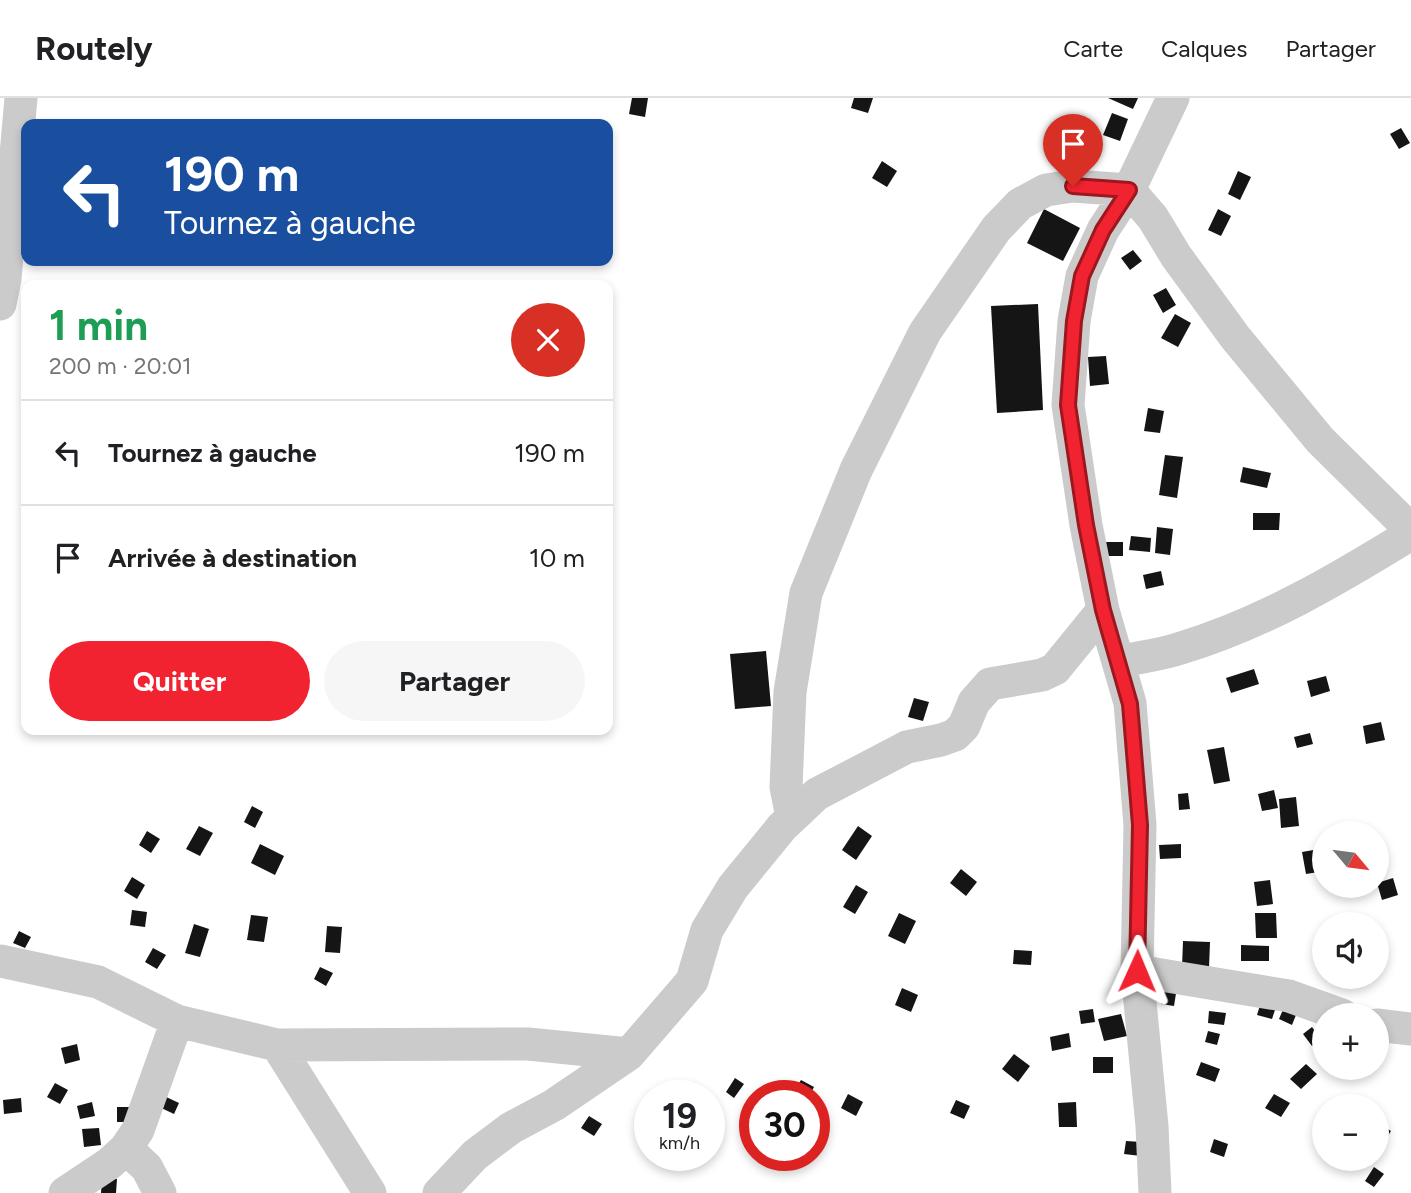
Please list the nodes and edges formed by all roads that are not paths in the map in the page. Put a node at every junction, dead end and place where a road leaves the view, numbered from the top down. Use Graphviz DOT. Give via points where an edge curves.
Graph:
graph roads {
  1 [pos="20,98"];
  2 [pos="1173,98"];
  3 [pos="1129,190"];
  4 [pos="0,304"];
  5 [pos="1411,532"];
  6 [pos="1103,610"];
  7 [pos="1118,662"];
  8 [pos="792,817"];
  9 [pos="0,961"];
  10 [pos="1137,971"];
  11 [pos="1312,1003"];
  12 [pos="177,1021"];
  13 [pos="1389,1026"];
  14 [pos="1411,1029"];
  15 [pos="277,1045"];
  16 [pos="629,1054"];
  17 [pos="126,1148"];
  18 [pos="65,1193"];
  19 [pos="160,1193"];
  20 [pos="370,1193"];
  21 [pos="439,1193"];
  22 [pos="1155,1193"];
  1 -- 4 [label="street"];
  2 -- 3 [label="street"];
  3 -- 5 [label="street" via="1235,337 1320,440"];
  3 -- 6 [label="street" via="1103,230 1082,276 1068,405"];
  3 -- 8 [label="street" via="1073,186 1046,190 1020,204 996,229 925,332 856,470 806,593 790,691 786,788"];
  5 -- 7 [label="street" via="1326,586 1252,622 1180,649"];
  6 -- 7 [label="street"];
  6 -- 8 [label="street" via="1055,669 990,684 955,735 908,747 817,794"];
  7 -- 10 [label="street" via="1130,704 1140,825"];
  8 -- 16 [label="street" via="733,887 707,930 692,981"];
  9 -- 12 [label="street" via="98,982"];
  10 -- 11 [label="street"];
  10 -- 22 [label="street"];
  12 -- 15 [label="street"];
  12 -- 17 [label="street" via="138,1130"];
  13 -- 14 [label="street"];
  15 -- 16 [label="street" via="527,1044"];
  15 -- 20 [label="street"];
  16 -- 21 [label="street" via="554,1105 510,1128 475,1155"];
  17 -- 18 [label="street"];
  17 -- 19 [label="street" via="147,1168"];
}
